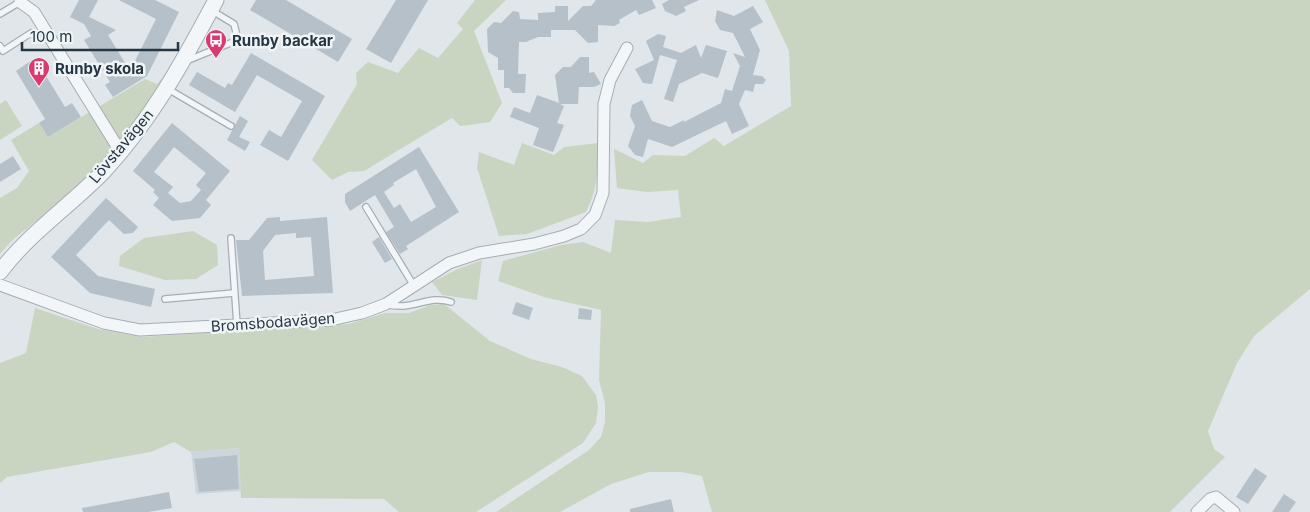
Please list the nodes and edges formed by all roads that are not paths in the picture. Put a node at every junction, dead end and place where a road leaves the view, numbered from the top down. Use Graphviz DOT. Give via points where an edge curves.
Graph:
graph roads {
  1 [pos="20,2"];
  2 [pos="213,5"];
  3 [pos="0,14"];
  4 [pos="30,33"];
  5 [pos="0,46"];
  6 [pos="627,48"];
  7 [pos="184,62"];
  8 [pos="168,89"];
  9 [pos="231,126"];
  10 [pos="120,151"];
  11 [pos="366,207"];
  12 [pos="231,238"];
  13 [pos="0,272"];
  14 [pos="0,285"];
  15 [pos="414,286"];
  16 [pos="234,293"];
  17 [pos="165,299"];
  18 [pos="452,302"];
  19 [pos="386,304"];
  20 [pos="237,325"];
  21 [pos="1197,512"];
  22 [pos="1234,512"];
  1 -- 3 [label="lane"];
  1 -- 10 [label="street" via="34,12"];
  2 -- 7 [label="street, Lövstavägen"];
  2 -- 7 [label="lane" via="234,24 238,36 233,42"];
  4 -- 5 [label="lane" via="2,51"];
  6 -- 15 [label="street, Bromsbodavägen" via="610,80 604,104 604,193 595,215 581,229 564,236 479,253 449,263"];
  7 -- 8 [label="street, Lövstavägen"];
  8 -- 9 [label="lane"];
  8 -- 10 [label="street, Lövstavägen"];
  10 -- 13 [label="street, Lövstavägen" via="94,181 16,251"];
  11 -- 15 [label="lane"];
  12 -- 16 [label="lane"];
  14 -- 20 [label="street, Bromsbodavägen" via="104,323 140,330"];
  15 -- 19 [label="street, Bromsbodavägen"];
  16 -- 17 [label="lane"];
  16 -- 20 [label="lane"];
  18 -- 19 [label="lane" via="442,298 399,308"];
  19 -- 20 [label="street, Bromsbodavägen" via="331,320"];
  21 -- 22 [label="street" via="1210,498 1216,497"];
}
